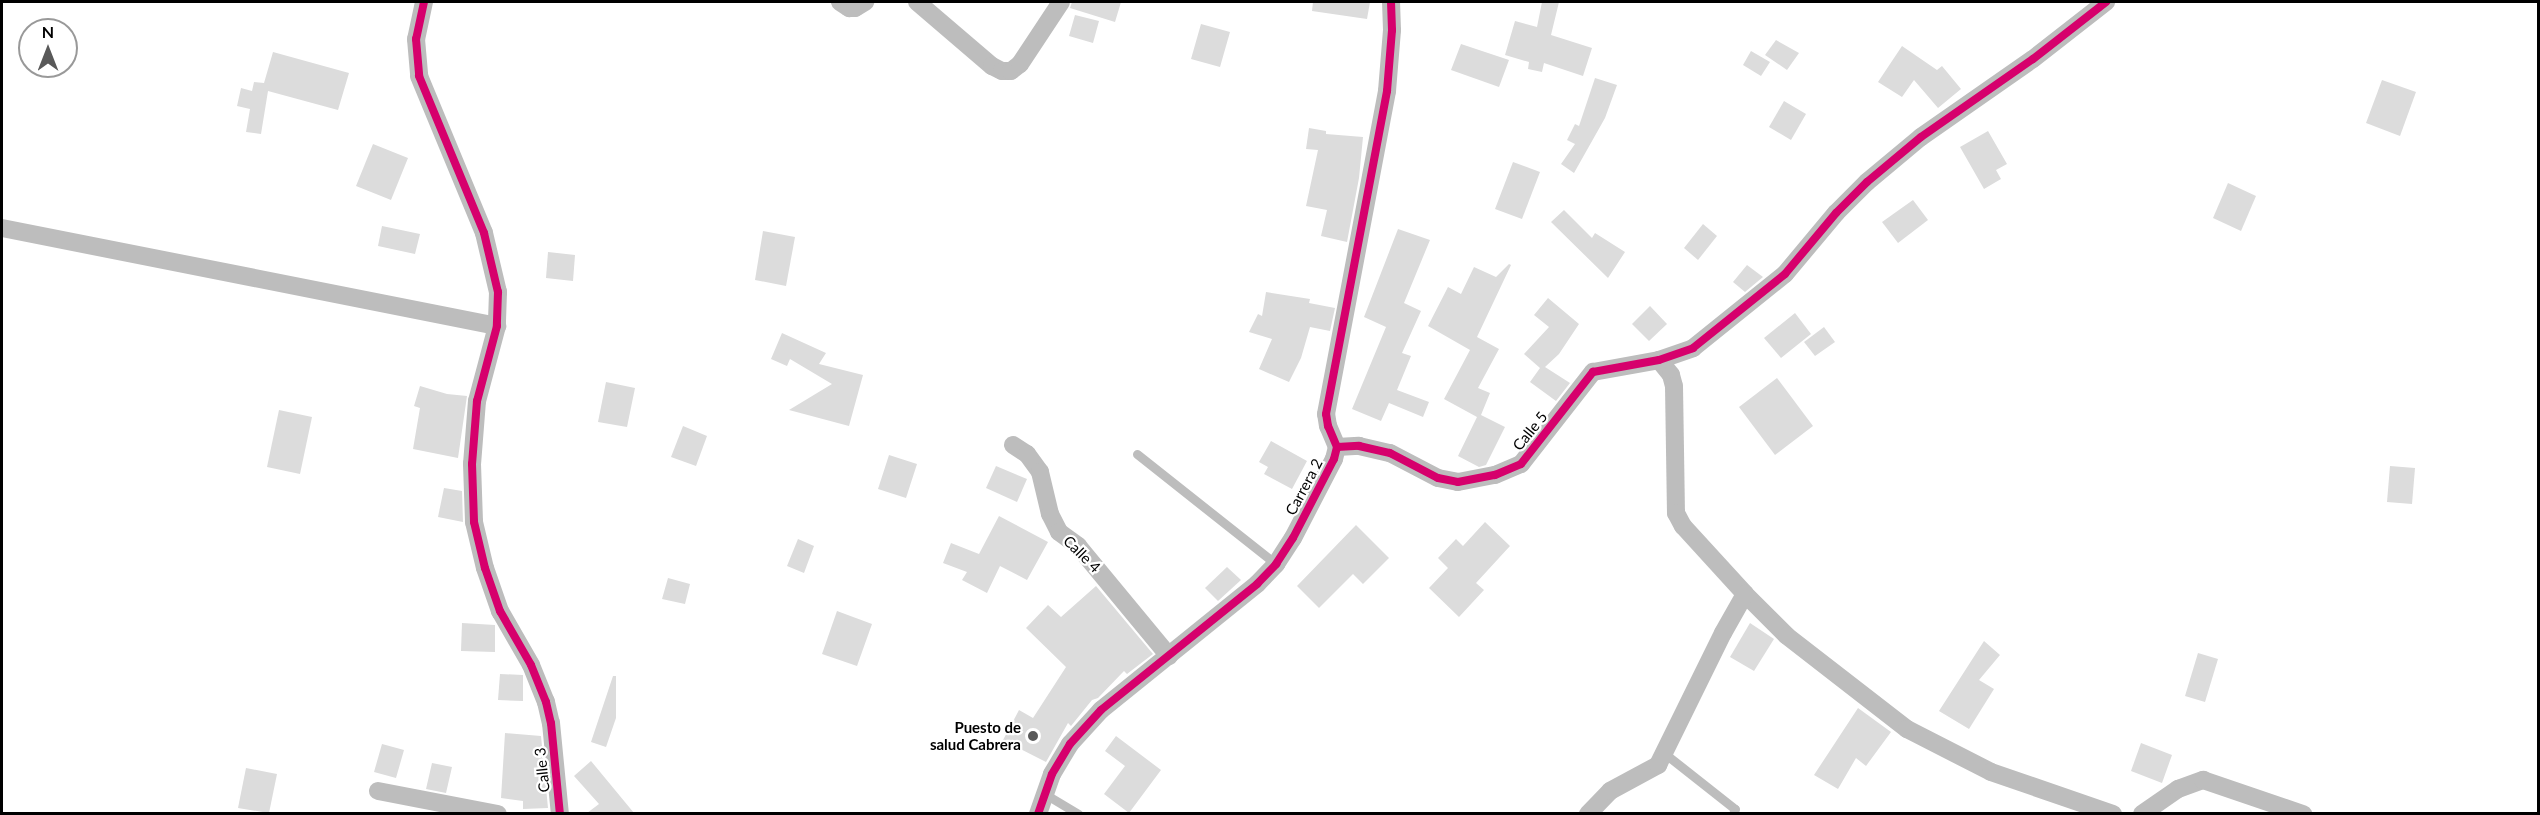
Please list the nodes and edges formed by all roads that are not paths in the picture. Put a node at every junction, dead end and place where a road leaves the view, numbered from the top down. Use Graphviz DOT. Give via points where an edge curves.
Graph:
graph roads {
  1 [pos="424,2"];
  2 [pos="840,2"];
  3 [pos="865,2"];
  4 [pos="917,2"];
  5 [pos="1061,2"];
  6 [pos="1390,2"];
  7 [pos="2106,2"];
  8 [pos="2,228"];
  9 [pos="497,326"];
  10 [pos="1659,360"];
  11 [pos="1013,444"];
  12 [pos="1337,447"];
  13 [pos="1137,454"];
  14 [pos="1275,564"];
  15 [pos="1744,594"];
  16 [pos="1168,656"];
  17 [pos="1664,753"];
  18 [pos="378,791"];
  19 [pos="1045,794"];
  20 [pos="498,813"];
  21 [pos="560,813"];
  22 [pos="1038,813"];
  23 [pos="1078,813"];
  24 [pos="1588,813"];
  25 [pos="1733,813"];
  26 [pos="2113,813"];
  27 [pos="2142,813"];
  28 [pos="2303,813"];
  1 -- 9 [label="street, Calle 3" via="417,39 419,75 484,233 498,292"];
  2 -- 3 [label="street" via="855,8"];
  4 -- 5 [label="street" via="992,66 1011,71 1020,64"];
  6 -- 12 [label="street, Carrera 2" via="1387,91 1326,414"];
  7 -- 10 [label="street, Calle 5" via="2033,59 1921,137 1867,182 1785,274 1693,348"];
  8 -- 9 [label="street"];
  9 -- 21 [label="street, Calle 3" via="477,401 472,464 474,522 500,610 531,665 546,702"];
  10 -- 12 [label="street, Calle 5" via="1593,372 1521,464 1495,475 1458,482 1438,478 1390,453 1359,446"];
  10 -- 15 [label="street" via="1674,386 1677,513 1683,526"];
  11 -- 16 [label="street, Calle 4" via="1027,454 1040,472 1050,514 1059,532 1078,546"];
  12 -- 14 [label="street, Carrera 2" via="1293,538"];
  13 -- 14 [label="lane"];
  14 -- 16 [label="street, Carrera 2" via="1257,584"];
  15 -- 17 [label="street"];
  15 -- 26 [label="street" via="1787,636 1906,729 1991,772"];
  16 -- 19 [label="street, Carrera 2" via="1101,710 1070,744"];
  17 -- 24 [label="street" via="1658,765 1610,791"];
  17 -- 25 [label="lane" via="1735,809"];
  18 -- 20 [label="street"];
  19 -- 22 [label="street, Carrera 2"];
  19 -- 23 [label="lane"];
  27 -- 28 [label="street" via="2178,789 2203,780"];
}
